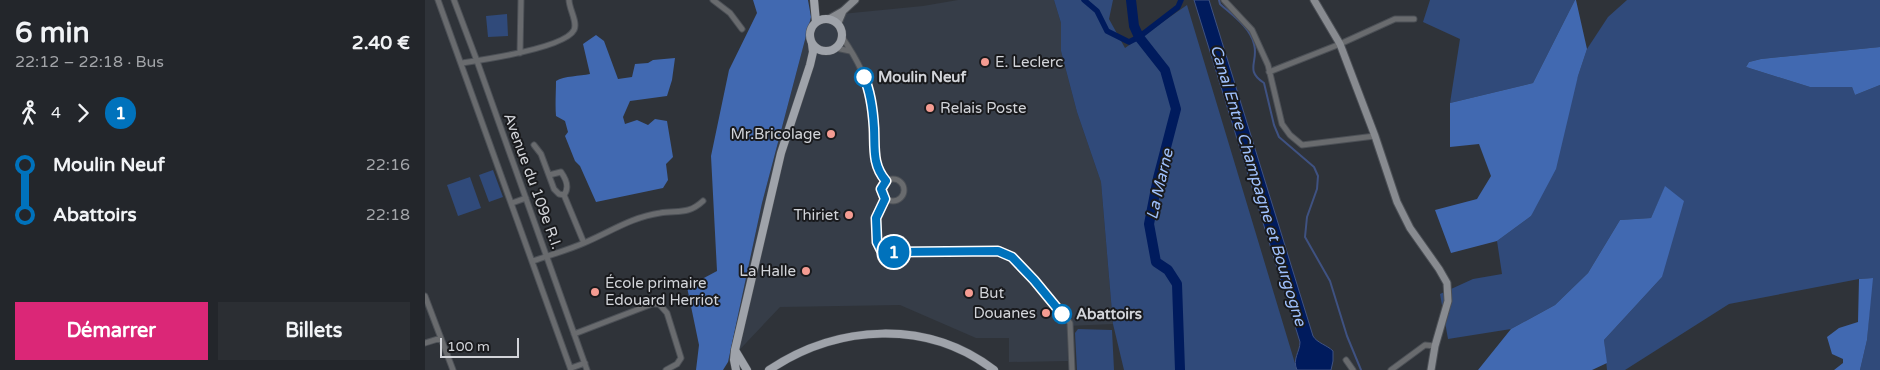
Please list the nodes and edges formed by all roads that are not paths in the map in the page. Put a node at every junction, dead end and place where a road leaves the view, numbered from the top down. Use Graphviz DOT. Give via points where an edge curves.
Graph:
graph roads {
  1 [pos="438,0"];
  2 [pos="454,0"];
  3 [pos="521,0"];
  4 [pos="569,0"];
  5 [pos="713,0"];
  6 [pos="814,0"];
  7 [pos="855,0"];
  8 [pos="1224,0"];
  9 [pos="1314,0"];
  10 [pos="843,11"];
  11 [pos="827,19"];
  12 [pos="1414,19"];
  13 [pos="816,22"];
  14 [pos="838,24"];
  15 [pos="742,29"];
  16 [pos="843,37"];
  17 [pos="812,44"];
  18 [pos="1340,44"];
  19 [pos="837,48"];
  20 [pos="823,51"];
  21 [pos="851,51"];
  22 [pos="520,53"];
  23 [pos="477,61"];
  24 [pos="462,63"];
  25 [pos="810,65"];
  26 [pos="1269,72"];
  27 [pos="1375,136"];
  28 [pos="534,145"];
  29 [pos="549,175"];
  30 [pos="886,181"];
  31 [pos="564,195"];
  32 [pos="526,198"];
  33 [pos="885,199"];
  34 [pos="703,201"];
  35 [pos="512,203"];
  36 [pos="583,243"];
  37 [pos="547,257"];
  38 [pos="533,261"];
  39 [pos="425,296"];
  40 [pos="431,312"];
  41 [pos="425,314"];
  42 [pos="574,334"];
  43 [pos="441,338"];
  44 [pos="425,343"];
  45 [pos="1435,346"];
  46 [pos="735,350"];
  47 [pos="1347,360"];
  48 [pos="585,363"];
  49 [pos="571,369"];
  50 [pos="453,370"];
  51 [pos="587,370"];
  52 [pos="666,370"];
  53 [pos="735,370"];
  54 [pos="747,370"];
  55 [pos="769,370"];
  56 [pos="994,370"];
  57 [pos="1073,370"];
  58 [pos="1353,370"];
  59 [pos="1391,370"];
  60 [pos="1431,370"];
  1 -- 24 [label="street, Avenue du 109e R.I."];
  2 -- 23 [label="street, Avenue du 109e R.I."];
  3 -- 22 [label="street"];
  4 -- 22 [label="street" via="573,32 550,44"];
  5 -- 15 [label="street" via="730,13"];
  6 -- 11 [label="main road"];
  6 -- 13 [label="main road"];
  7 -- 10 [label="street"];
  8 -- 26 [label="street" via="1252,30"];
  9 -- 18 [label="street"];
  10 -- 11 [label="street"];
  10 -- 14 [label="street"];
  11 -- 13 [label="main road"];
  11 -- 14 [label="main road"];
  12 -- 18 [label="street" via="1395,19"];
  13 -- 17 [label="main road" via="810,35"];
  14 -- 16 [label="main road"];
  16 -- 19 [label="main road"];
  16 -- 21 [label="street"];
  17 -- 20 [label="main road"];
  17 -- 25 [label="main road"];
  18 -- 26 [label="street"];
  18 -- 27 [label="street"];
  19 -- 20 [label="main road"];
  19 -- 21 [label="street"];
  20 -- 25 [label="main road"];
  21 -- 30 [label="street" via="867,83 872,107 874,155"];
  22 -- 23 [label="street"];
  23 -- 24 [label="street"];
  23 -- 32 [label="street, Avenue du 109e R.I."];
  24 -- 35 [label="street, Avenue du 109e R.I."];
  25 -- 46 [label="main road" via="781,153"];
  26 -- 27 [label="street" via="1283,124 1302,145"];
  27 -- 45 [label="street" via="1397,202 1410,228 1447,283 1448,300"];
  28 -- 29 [label="street"];
  29 -- 31 [label="street" via="554,189"];
  29 -- 31 [label="street" via="561,172 568,185"];
  30 -- 33 [label="street" via="881,189"];
  30 -- 33 [label="street" via="897,180 904,191 897,201"];
  31 -- 36 [label="street"];
  32 -- 35 [label="street"];
  32 -- 37 [label="street, Avenue du 109e R.I."];
  33 -- 57 [label="street" via="876,218 877,242 881,250 998,251 1012,257 1069,324"];
  34 -- 36 [label="street" via="691,209 662,212 621,224"];
  35 -- 38 [label="street, Avenue du 109e R.I."];
  36 -- 37 [label="street"];
  37 -- 38 [label="street"];
  37 -- 42 [label="street, Avenue du 109e R.I."];
  38 -- 49 [label="street, Avenue du 109e R.I."];
  39 -- 40 [label="street"];
  40 -- 41 [label="street"];
  40 -- 43 [label="street"];
  42 -- 48 [label="street, Avenue du 109e R.I."];
  42 -- 52 [label="street" via="659,304 667,313 681,358"];
  43 -- 44 [label="street"];
  43 -- 50 [label="street"];
  45 -- 59 [label="street" via="1425,344"];
  45 -- 60 [label="street"];
  46 -- 53 [label="main road"];
  46 -- 54 [label="main road"];
  47 -- 58 [label="street"];
  48 -- 49 [label="street"];
  48 -- 51 [label="street, Avenue du 109e R.I."];
  55 -- 56 [label="main road" via="795,355 835,341 885,334 940,341 967,352"];
}
